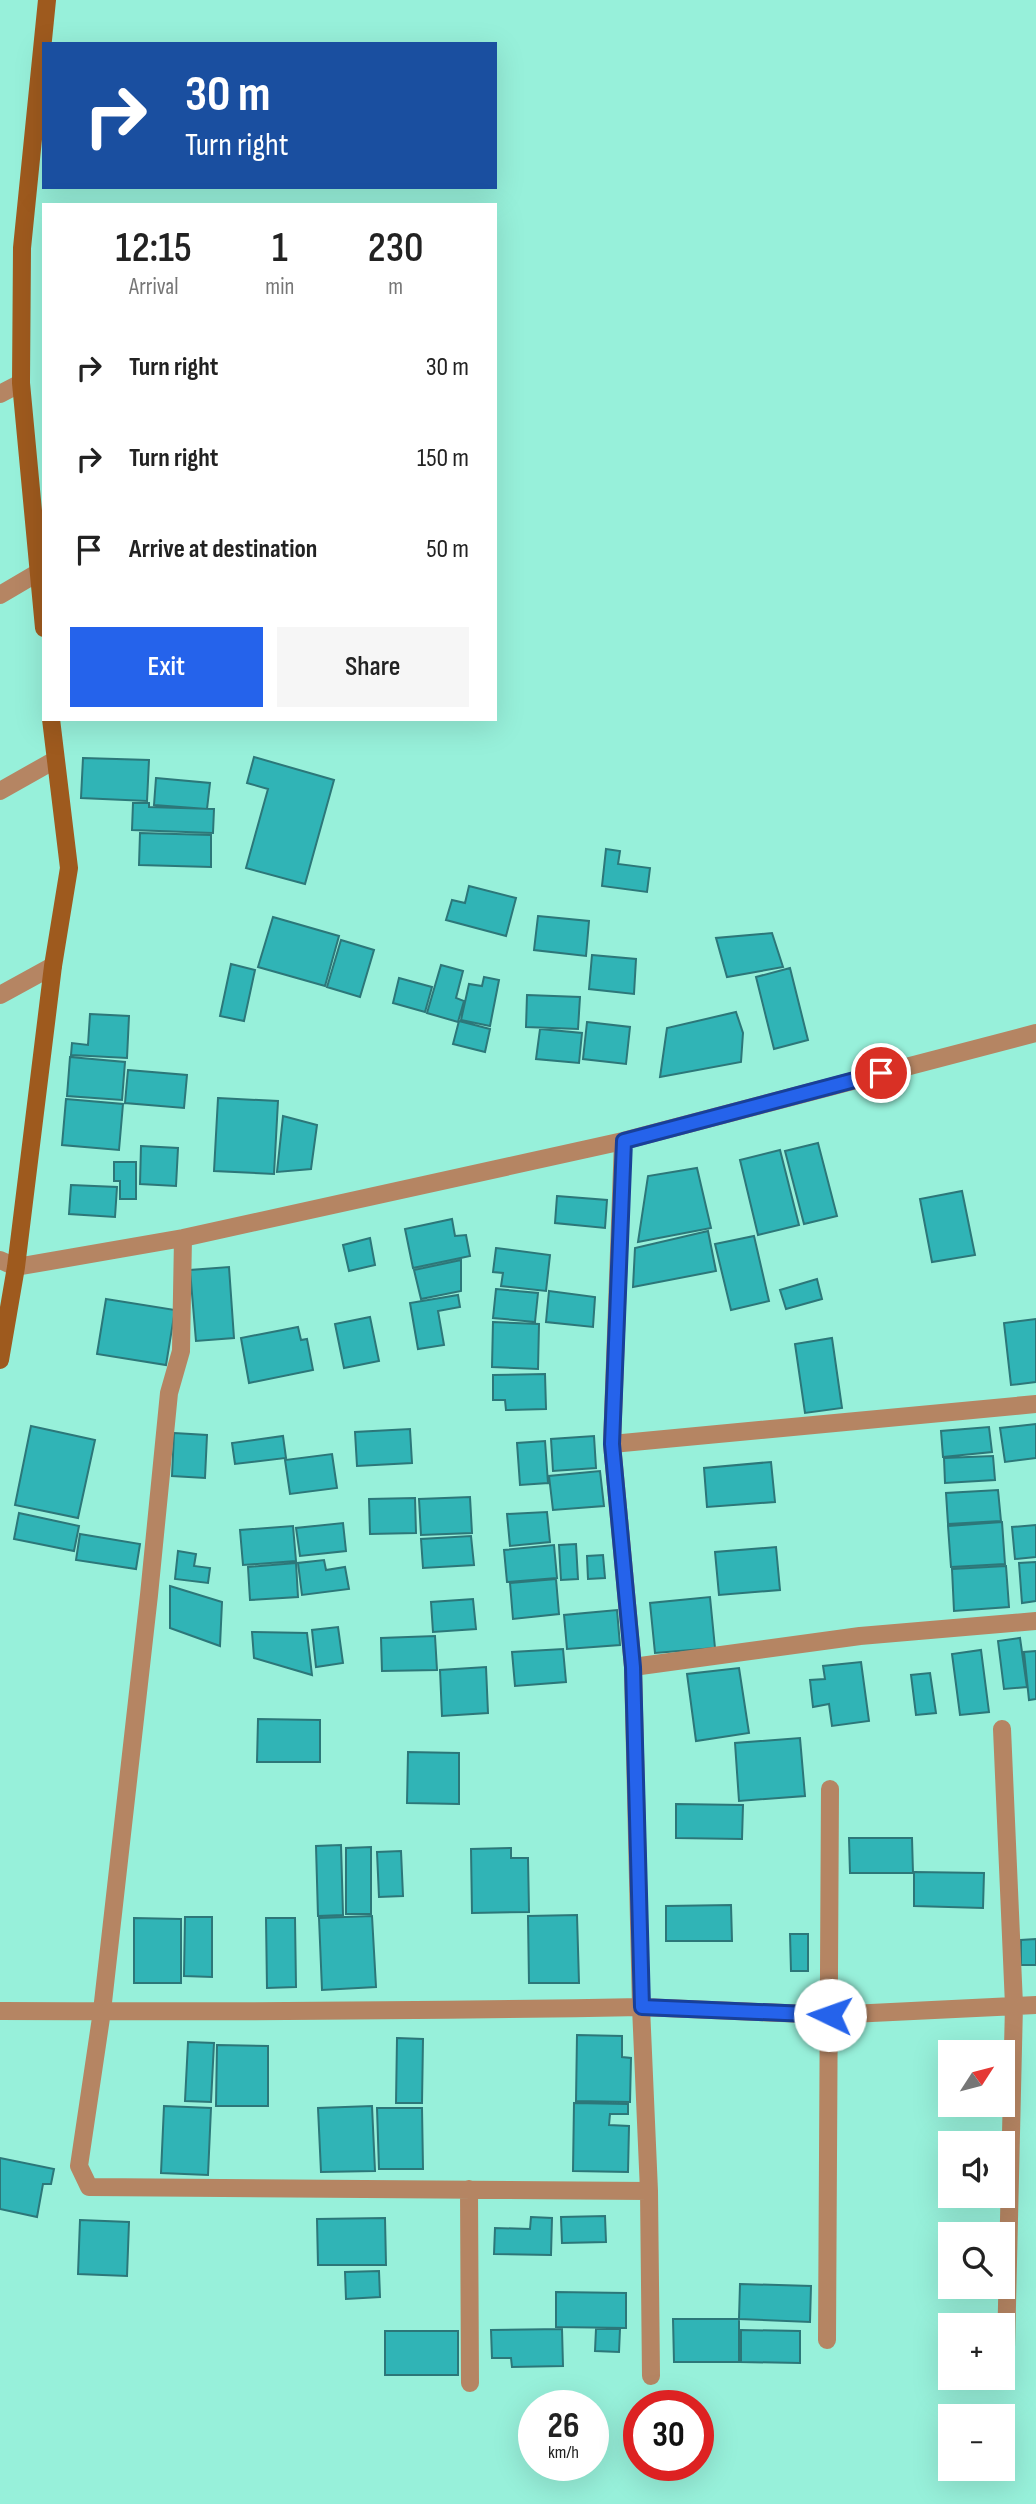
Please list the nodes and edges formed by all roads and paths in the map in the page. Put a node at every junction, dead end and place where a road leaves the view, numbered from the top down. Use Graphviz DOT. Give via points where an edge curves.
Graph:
graph roads {
  1 [pos="47,0"];
  2 [pos="43,42"];
  3 [pos="42,50"];
  4 [pos="21,383"];
  5 [pos="0,394"];
  6 [pos="39,572"];
  7 [pos="0,595"];
  8 [pos="42,606"];
  9 [pos="51,721"];
  10 [pos="55,760"];
  11 [pos="0,791"];
  12 [pos="53,966"];
  13 [pos="0,996"];
  14 [pos="1036,1033"];
  15 [pos="624,1141"];
  16 [pos="183,1238"];
  17 [pos="8,1264"];
  18 [pos="0,1360"];
  19 [pos="1036,1404"];
  20 [pos="612,1444"];
  21 [pos="1036,1621"];
  22 [pos="633,1667"];
  23 [pos="1002,1729"];
  24 [pos="830,1789"];
  25 [pos="1014,2005"];
  26 [pos="1036,2005"];
  27 [pos="642,2007"];
  28 [pos="0,2011"];
  29 [pos="102,2011"];
  30 [pos="830,2015"];
  31 [pos="469,2189"];
  32 [pos="649,2191"];
  33 [pos="1007,2313"];
  34 [pos="827,2340"];
  35 [pos="651,2376"];
  36 [pos="470,2383"];
  1 -- 2 [label="street"];
  3 -- 4 [label="street" via="22,248"];
  4 -- 5 [label="street"];
  4 -- 6 [label="street"];
  6 -- 7 [label="street"];
  6 -- 8 [label="street"];
  9 -- 10 [label="street"];
  10 -- 11 [label="street"];
  10 -- 12 [label="street" via="69,868"];
  12 -- 13 [label="street"];
  12 -- 17 [label="street"];
  14 -- 15 [label="street"];
  15 -- 16 [label="street"];
  15 -- 20 [label="street"];
  16 -- 17 [label="street"];
  16 -- 29 [label="street" via="181,1351 170,1393"];
  17 -- 18 [label="street"];
  19 -- 20 [label="street"];
  20 -- 22 [label="street"];
  21 -- 22 [label="street" via="860,1636"];
  22 -- 27 [label="street"];
  23 -- 25 [label="street"];
  24 -- 30 [label="street"];
  25 -- 26 [label="street"];
  25 -- 30 [label="street"];
  25 -- 33 [label="street"];
  27 -- 29 [label="street"];
  27 -- 30 [label="street"];
  27 -- 32 [label="street"];
  28 -- 29 [label="street"];
  29 -- 31 [label="street" via="79,2166 89,2187"];
  30 -- 34 [label="street"];
  31 -- 32 [label="street"];
  31 -- 36 [label="street"];
  32 -- 35 [label="street"];
}
